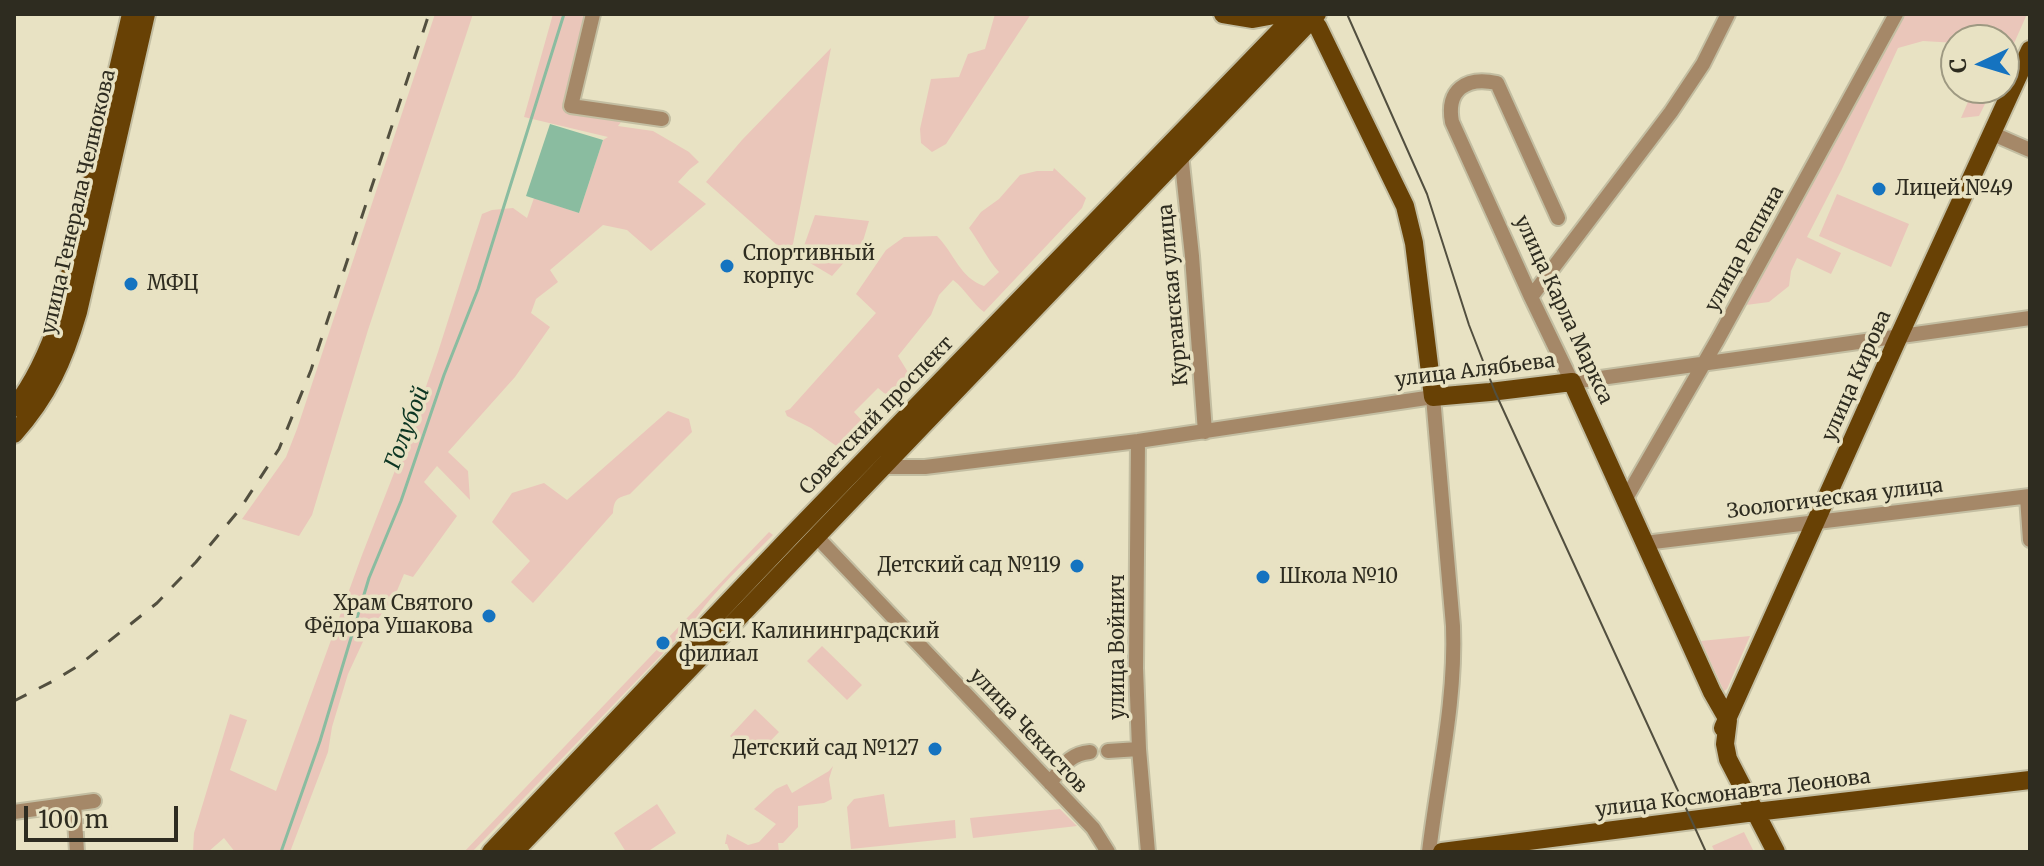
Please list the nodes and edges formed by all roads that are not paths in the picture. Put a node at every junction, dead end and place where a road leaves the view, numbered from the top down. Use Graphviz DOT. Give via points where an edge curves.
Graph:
graph roads {
  1 [pos="131,14"];
  2 [pos="146,14"];
  3 [pos="593,14"];
  4 [pos="1223,14"];
  5 [pos="1280,14"];
  6 [pos="1728,14"];
  7 [pos="1896,14"];
  8 [pos="1308,15"];
  9 [pos="1243,18"];
  10 [pos="2030,50"];
  11 [pos="1256,56"];
  12 [pos="662,119"];
  13 [pos="1991,133"];
  14 [pos="2030,150"];
  15 [pos="1181,154"];
  16 [pos="92,215"];
  17 [pos="1558,218"];
  18 [pos="1531,297"];
  19 [pos="2030,318"];
  20 [pos="1899,336"];
  21 [pos="1704,363"];
  22 [pos="1572,382"];
  23 [pos="1433,397"];
  24 [pos="14,408"];
  25 [pos="1205,432"];
  26 [pos="14,434"];
  27 [pos="1138,441"];
  28 [pos="905,443"];
  29 [pos="881,467"];
  30 [pos="925,467"];
  31 [pos="2028,497"];
  32 [pos="1625,500"];
  33 [pos="1816,521"];
  34 [pos="816,536"];
  35 [pos="2030,540"];
  36 [pos="1645,543"];
  37 [pos="1728,720"];
  38 [pos="1139,749"];
  39 [pos="1108,751"];
  40 [pos="1090,752"];
  41 [pos="2030,780"];
  42 [pos="1050,783"];
  43 [pos="94,801"];
  44 [pos="74,804"];
  45 [pos="14,812"];
  46 [pos="1751,813"];
  47 [pos="77,852"];
  48 [pos="491,852"];
  49 [pos="514,852"];
  50 [pos="1108,852"];
  51 [pos="1148,852"];
  52 [pos="1429,852"];
  53 [pos="1442,852"];
  54 [pos="1766,852"];
  55 [pos="1776,852"];
  1 -- 16 [label="main road, улица Генерала Челнокова"];
  2 -- 16 [label="main road, улица Генерала Челнокова"];
  3 -- 12 [label="street" via="571,106"];
  4 -- 9 [label="main road"];
  5 -- 9 [label="main road"];
  6 -- 18 [label="street" via="1671,112"];
  7 -- 21 [label="street, улица Репина"];
  8 -- 11 [label="main road, Советский проспект"];
  8 -- 15 [label="main road, Советский проспект"];
  8 -- 23 [label="main road" via="1405,206"];
  9 -- 11 [label="main road" via="1255,34"];
  10 -- 13 [label="main road, улица Кирова"];
  11 -- 48 [label="main road, Советский проспект"];
  13 -- 14 [label="street"];
  13 -- 20 [label="main road, улица Кирова"];
  15 -- 25 [label="street, Курганская улица"];
  15 -- 28 [label="main road, Советский проспект"];
  16 -- 24 [label="main road, улица Генерала Челнокова" via="50,348"];
  16 -- 26 [label="main road, улица Генерала Челнокова" via="78,312 62,362"];
  17 -- 18 [label="street, улица Карла Маркса" via="1497,83 1486,80 1457,89 1452,122"];
  18 -- 22 [label="street, улица Карла Маркса"];
  19 -- 20 [label="street, улица Алябьева"];
  20 -- 21 [label="street, улица Алябьева"];
  20 -- 33 [label="main road, улица Кирова"];
  21 -- 22 [label="street, улица Алябьева"];
  21 -- 32 [label="street, улица Репина"];
  22 -- 23 [label="main road, улица Алябьева"];
  22 -- 32 [label="main road, улица Карла Маркса"];
  23 -- 25 [label="street, улица Алябьева"];
  23 -- 52 [label="street" via="1455,658"];
  25 -- 27 [label="street, улица Алябьева"];
  27 -- 30 [label="street, улица Алябьева"];
  27 -- 38 [label="street, улица Войнич"];
  28 -- 29 [label="main road, Советский проспект"];
  28 -- 30 [label="street"];
  29 -- 30 [label="street, улица Алябьева"];
  29 -- 34 [label="main road, Советский проспект"];
  31 -- 33 [label="street, Зоологическая улица"];
  31 -- 35 [label="street"];
  32 -- 36 [label="main road, улица Карла Маркса"];
  33 -- 36 [label="street, Зоологическая улица"];
  33 -- 37 [label="main road, улица Кирова"];
  34 -- 42 [label="street, улица Чекистов"];
  34 -- 49 [label="main road, Советский проспект"];
  36 -- 37 [label="main road, улица Карла Маркса"];
  37 -- 46 [label="main road, улица Карла Маркса" via="1728,759"];
  38 -- 39 [label="street"];
  38 -- 51 [label="street, улица Войнич"];
  40 -- 42 [label="street" via="1070,758"];
  41 -- 46 [label="main road, улица Космонавта Леонова"];
  42 -- 50 [label="street, улица Чекистов"];
  43 -- 44 [label="street"];
  44 -- 45 [label="street"];
  44 -- 47 [label="street"];
  46 -- 53 [label="main road, улица Космонавта Леонова"];
  46 -- 54 [label="main road, улица Карла Маркса"];
  46 -- 55 [label="main road, улица Карла Маркса"];
}
